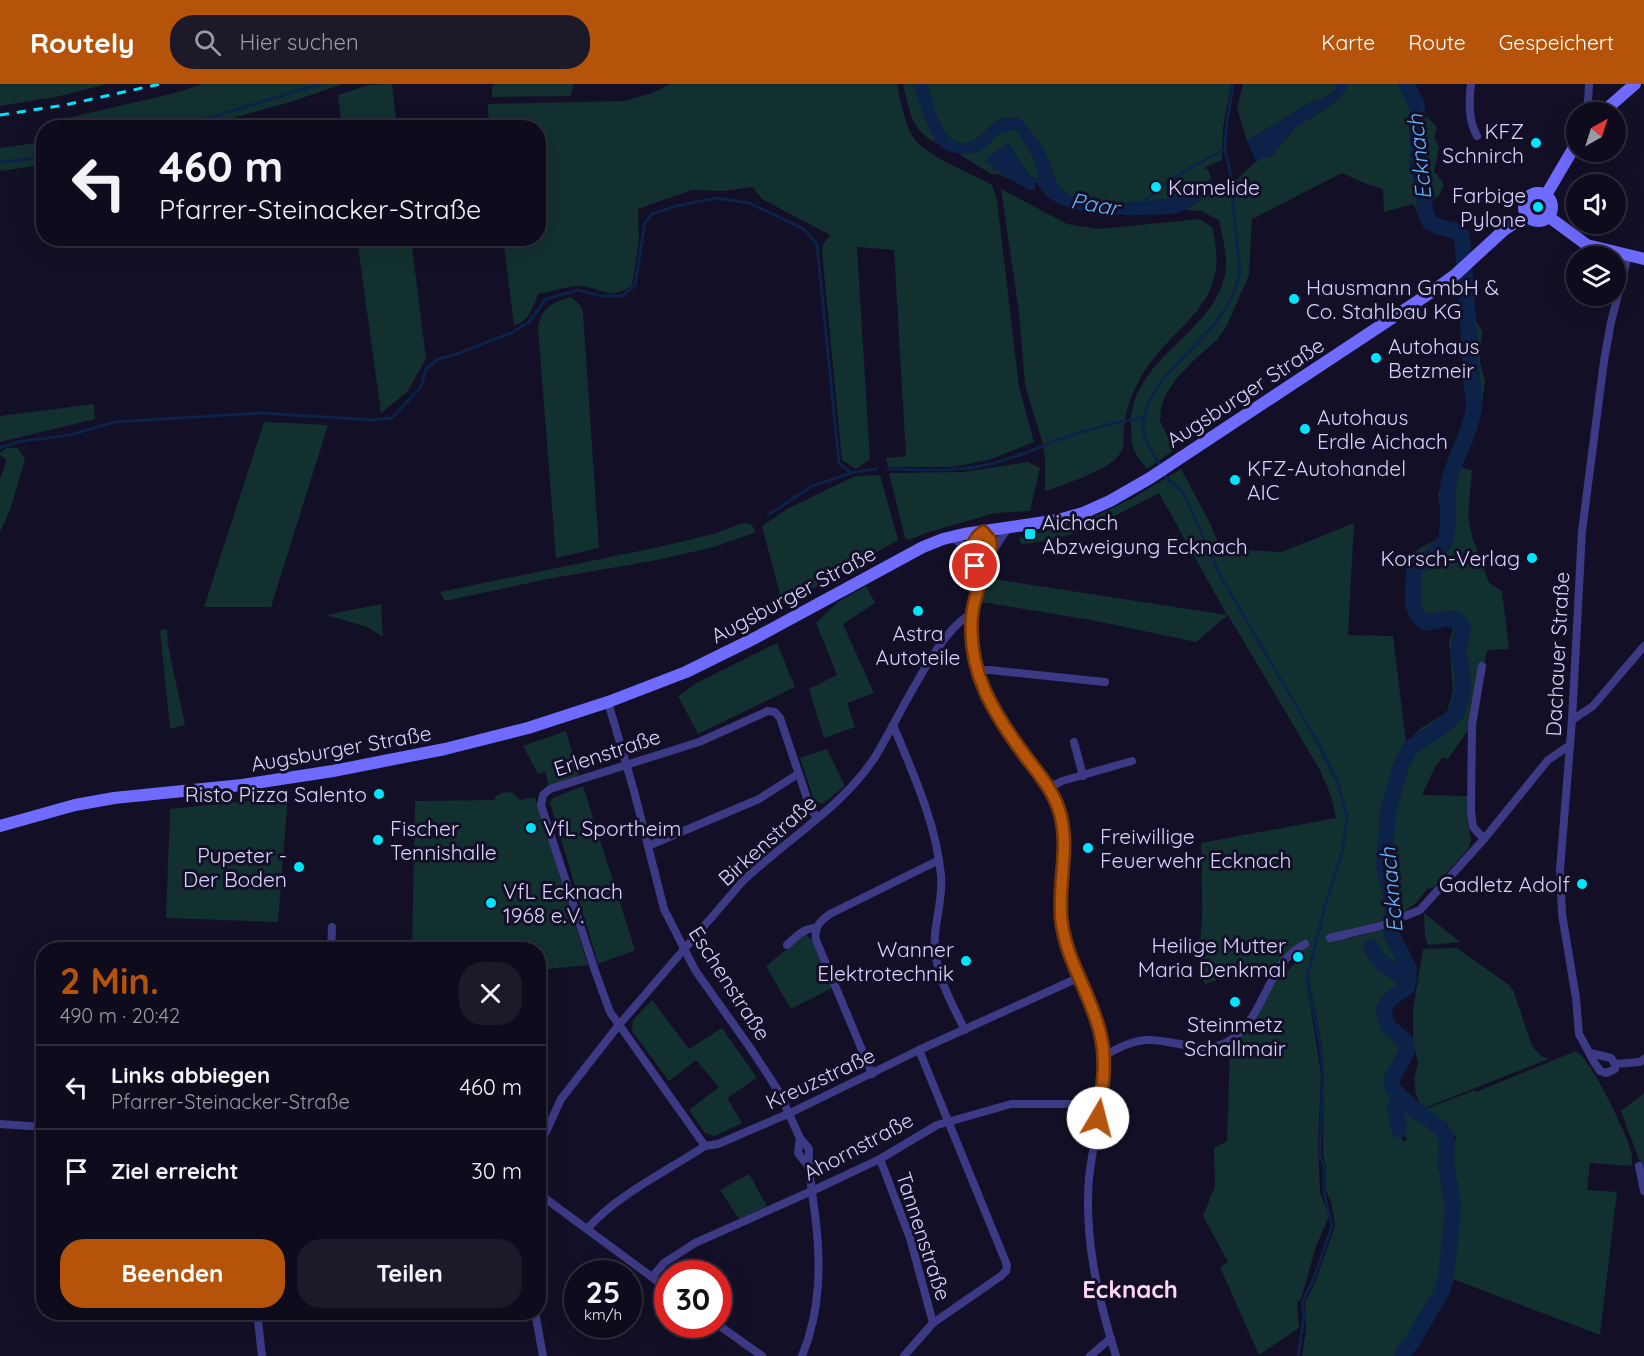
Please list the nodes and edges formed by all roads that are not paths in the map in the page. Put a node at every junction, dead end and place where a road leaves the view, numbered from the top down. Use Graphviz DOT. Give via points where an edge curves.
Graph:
graph roads {
  1 [pos="1471,84"];
  2 [pos="1589,84"];
  3 [pos="1635,84"];
  4 [pos="1588,102"];
  5 [pos="1614,102"];
  6 [pos="1477,136"];
  7 [pos="1566,161"];
  8 [pos="1546,195"];
  9 [pos="1526,216"];
  10 [pos="1549,217"];
  11 [pos="1628,256"];
  12 [pos="1644,259"];
  13 [pos="1008,528"];
  14 [pos="983,532"];
  15 [pos="952,537"];
  16 [pos="972,556"];
  17 [pos="989,558"];
  18 [pos="979,586"];
  19 [pos="972,614"];
  20 [pos="1644,646"];
  21 [pos="1482,666"];
  22 [pos="976,670"];
  23 [pos="1105,681"];
  24 [pos="608,702"];
  25 [pos="1572,720"];
  26 [pos="893,725"];
  27 [pos="1074,742"];
  28 [pos="1570,745"];
  29 [pos="1132,761"];
  30 [pos="626,765"];
  31 [pos="798,774"];
  32 [pos="1083,776"];
  33 [pos="1048,788"];
  34 [pos="817,818"];
  35 [pos="0,826"];
  36 [pos="1484,839"];
  37 [pos="648,846"];
  38 [pos="939,860"];
  39 [pos="332,927"];
  40 [pos="816,928"];
  41 [pos="1330,938"];
  42 [pos="331,942"];
  43 [pos="1305,944"];
  44 [pos="788,945"];
  45 [pos="684,950"];
  46 [pos="1080,977"];
  47 [pos="618,1026"];
  48 [pos="965,1030"];
  49 [pos="919,1050"];
  50 [pos="1590,1053"];
  51 [pos="1104,1056"];
  52 [pos="1644,1059"];
  53 [pos="1615,1064"];
  54 [pos="872,1074"];
  55 [pos="1100,1104"];
  56 [pos="790,1113"];
  57 [pos="948,1121"];
  58 [pos="0,1124"];
  59 [pos="36,1126"];
  60 [pos="546,1132"];
  61 [pos="705,1146"];
  62 [pos="880,1159"];
  63 [pos="1639,1166"];
  64 [pos="812,1191"];
  65 [pos="1644,1191"];
  66 [pos="546,1198"];
  67 [pos="588,1228"];
  68 [pos="652,1277"];
  69 [pos="258,1320"];
  70 [pos="537,1320"];
  71 [pos="933,1323"];
  72 [pos="732,1335"];
  73 [pos="1111,1338"];
  74 [pos="262,1356"];
  75 [pos="543,1356"];
  76 [pos="762,1356"];
  77 [pos="802,1356"];
  78 [pos="904,1356"];
  79 [pos="1090,1356"];
  80 [pos="1116,1356"];
  1 -- 6 [label="street" via="1469,111"];
  2 -- 4 [label="street"];
  3 -- 5 [label="main road"];
  7 -- 8 [label="main road"];
  8 -- 9 [label="main road, Augsburger Straße" via="1528,197"];
  8 -- 10 [label="main road" via="1552,208"];
  9 -- 10 [label="main road" via="1534,221"];
  9 -- 13 [label="main road, Augsburger Straße" via="1504,230 1456,274 1150,478 1083,513"];
  10 -- 11 [label="main road" via="1587,245"];
  11 -- 12 [label="main road"];
  11 -- 25 [label="street, Dachauer Straße" via="1604,361 1584,511"];
  13 -- 14 [label="main road, Augsburger Straße"];
  13 -- 17 [label="street"];
  14 -- 15 [label="main road, Augsburger Straße"];
  14 -- 16 [label="street" via="974,541"];
  14 -- 17 [label="street" via="990,540"];
  15 -- 16 [label="street"];
  15 -- 24 [label="main road, Augsburger Straße" via="923,546 686,672"];
  16 -- 18 [label="street"];
  17 -- 18 [label="street"];
  18 -- 19 [label="street"];
  19 -- 22 [label="street"];
  19 -- 26 [label="street, Birkenstraße" via="963,617 944,640"];
  20 -- 25 [label="street" via="1593,706"];
  21 -- 36 [label="street" via="1472,725 1471,811 1473,827"];
  22 -- 23 [label="street"];
  22 -- 33 [label="street" via="999,718"];
  24 -- 30 [label="street, Eschenstraße"];
  24 -- 35 [label="main road, Augsburger Straße" via="445,749 242,785 114,798"];
  25 -- 28 [label="street, Dachauer Straße"];
  26 -- 34 [label="street, Birkenstraße" via="857,782"];
  26 -- 38 [label="street" via="927,815"];
  27 -- 32 [label="street"];
  28 -- 36 [label="street" via="1548,760"];
  28 -- 50 [label="street, Dachauer Straße" via="1560,891 1580,1034"];
  29 -- 32 [label="street"];
  30 -- 31 [label="street, Erlenstraße" via="699,742 768,711 780,718"];
  30 -- 37 [label="street, Eschenstraße"];
  30 -- 47 [label="street, Erlenstraße" via="550,789 543,795 541,805 595,971"];
  31 -- 34 [label="street, Erlenstraße"];
  31 -- 37 [label="street" via="759,799"];
  32 -- 33 [label="street"];
  33 -- 46 [label="street" via="1064,834 1059,895 1062,926"];
  34 -- 45 [label="street, Birkenstraße" via="759,865"];
  36 -- 41 [label="street" via="1420,910 1380,926"];
  37 -- 45 [label="street, Eschenstraße" via="664,909"];
  38 -- 40 [label="street" via="830,914"];
  38 -- 48 [label="street" via="935,955 940,976"];
  39 -- 42 [label="street"];
  40 -- 44 [label="street" via="801,932"];
  40 -- 54 [label="street" via="816,940"];
  43 -- 51 [label="street" via="1286,959 1250,1022 1232,1040 1214,1047 1140,1041"];
  45 -- 47 [label="street, Birkenstraße"];
  45 -- 56 [label="street, Eschenstraße"];
  46 -- 48 [label="street, Kreuzstraße"];
  46 -- 51 [label="street" via="1098,1025"];
  47 -- 60 [label="street, Birkenstraße" via="561,1099"];
  47 -- 61 [label="street, Erlenstraße"];
  48 -- 49 [label="street, Kreuzstraße"];
  49 -- 54 [label="street, Kreuzstraße"];
  49 -- 57 [label="street"];
  50 -- 53 [label="street" via="1611,1058"];
  50 -- 53 [label="street, Dachauer Straße" via="1600,1071 1610,1073"];
  51 -- 55 [label="street"];
  52 -- 53 [label="street, Dachauer Straße"];
  54 -- 56 [label="street, Kreuzstraße"];
  55 -- 57 [label="street, Ahornstraße" via="1011,1104"];
  55 -- 73 [label="street" via="1088,1214 1093,1264"];
  56 -- 61 [label="street, Kreuzstraße"];
  56 -- 64 [label="street, Eschenstraße" via="809,1149"];
  57 -- 62 [label="street, Ahornstraße"];
  57 -- 71 [label="street" via="1007,1265 1001,1276"];
  58 -- 59 [label="street"];
  61 -- 67 [label="street, Kreuzstraße" via="624,1196"];
  62 -- 64 [label="street, Ahornstraße"];
  62 -- 71 [label="street, Tannenstraße" via="910,1238"];
  63 -- 65 [label="street"];
  64 -- 68 [label="street, Ahornstraße" via="694,1243 664,1263"];
  64 -- 77 [label="street, Eschenstraße" via="819,1286"];
  66 -- 67 [label="street"];
  67 -- 68 [label="street"];
  69 -- 74 [label="street"];
  70 -- 75 [label="street"];
  71 -- 78 [label="street"];
  72 -- 76 [label="street"];
  73 -- 79 [label="street"];
  73 -- 80 [label="street"];
}
